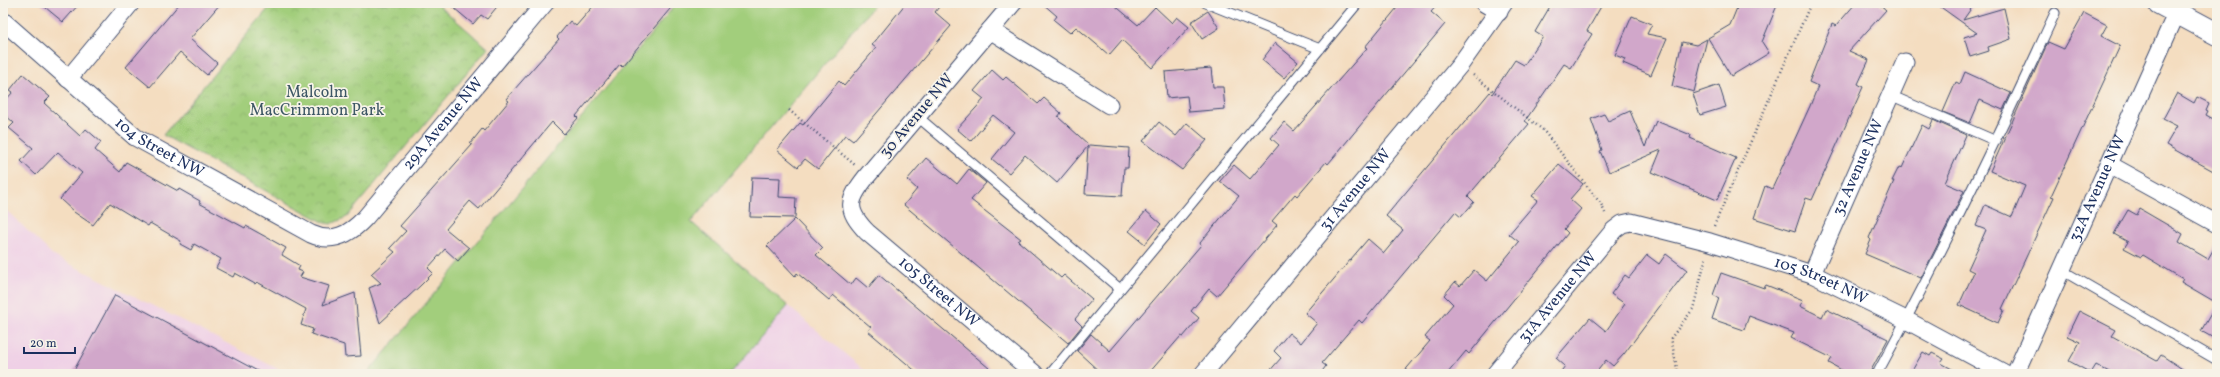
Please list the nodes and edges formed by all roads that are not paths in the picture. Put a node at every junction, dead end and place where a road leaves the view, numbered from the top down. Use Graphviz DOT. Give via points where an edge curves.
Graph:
graph roads {
  1 [pos="131,3"];
  2 [pos="545,3"];
  3 [pos="1013,3"];
  4 [pos="1206,3"];
  5 [pos="1358,3"];
  6 [pos="1484,3"];
  7 [pos="2172,6"];
  8 [pos="1502,7"];
  9 [pos="2055,13"];
  10 [pos="3,21"];
  11 [pos="990,30"];
  12 [pos="2217,34"];
  13 [pos="1320,49"];
  14 [pos="1905,62"];
  15 [pos="68,79"];
  16 [pos="1890,96"];
  17 [pos="1109,105"];
  18 [pos="918,117"];
  19 [pos="1996,141"];
  20 [pos="2110,165"];
  21 [pos="850,206"];
  22 [pos="2217,224"];
  23 [pos="1618,227"];
  24 [pos="337,238"];
  25 [pos="2063,271"];
  26 [pos="1812,274"];
  27 [pos="1120,290"];
  28 [pos="1906,320"];
  29 [pos="2217,360"];
  30 [pos="1035,374"];
  31 [pos="1050,374"];
  32 [pos="1203,374"];
  33 [pos="1495,374"];
  34 [pos="1877,374"];
  35 [pos="2006,374"];
  36 [pos="2015,374"];
  1 -- 15 [label="street"];
  2 -- 24 [label="street, 29A Avenue NW" via="365,218 348,234"];
  3 -- 11 [label="street, 30 Avenue NW"];
  4 -- 13 [label="lane"];
  5 -- 13 [label="lane"];
  6 -- 8 [label="street"];
  7 -- 12 [label="street"];
  7 -- 20 [label="street, 32A Avenue NW"];
  8 -- 32 [label="street, 31 Avenue NW" via="1460,65"];
  9 -- 19 [label="lane"];
  10 -- 15 [label="street, 104 Street NW"];
  11 -- 17 [label="street"];
  11 -- 18 [label="street, 30 Avenue NW"];
  13 -- 27 [label="lane"];
  14 -- 16 [label="street, 32 Avenue NW"];
  15 -- 24 [label="street, 104 Street NW" via="139,140 318,238"];
  16 -- 19 [label="lane"];
  16 -- 26 [label="street, 32 Avenue NW"];
  18 -- 21 [label="street, 30 Avenue NW" via="867,176 853,196"];
  18 -- 27 [label="lane"];
  19 -- 28 [label="lane"];
  20 -- 22 [label="street"];
  20 -- 25 [label="street, 32A Avenue NW"];
  21 -- 30 [label="street, 105 Street NW" via="852,215 867,232"];
  23 -- 26 [label="street, 105 Street NW" via="1639,222"];
  23 -- 33 [label="street, 31A Avenue NW"];
  25 -- 29 [label="lane"];
  25 -- 36 [label="street, 32A Avenue NW"];
  26 -- 28 [label="street, 105 Street NW"];
  27 -- 31 [label="lane"];
  28 -- 34 [label="lane"];
  28 -- 35 [label="street, 105 Street NW"];
}
